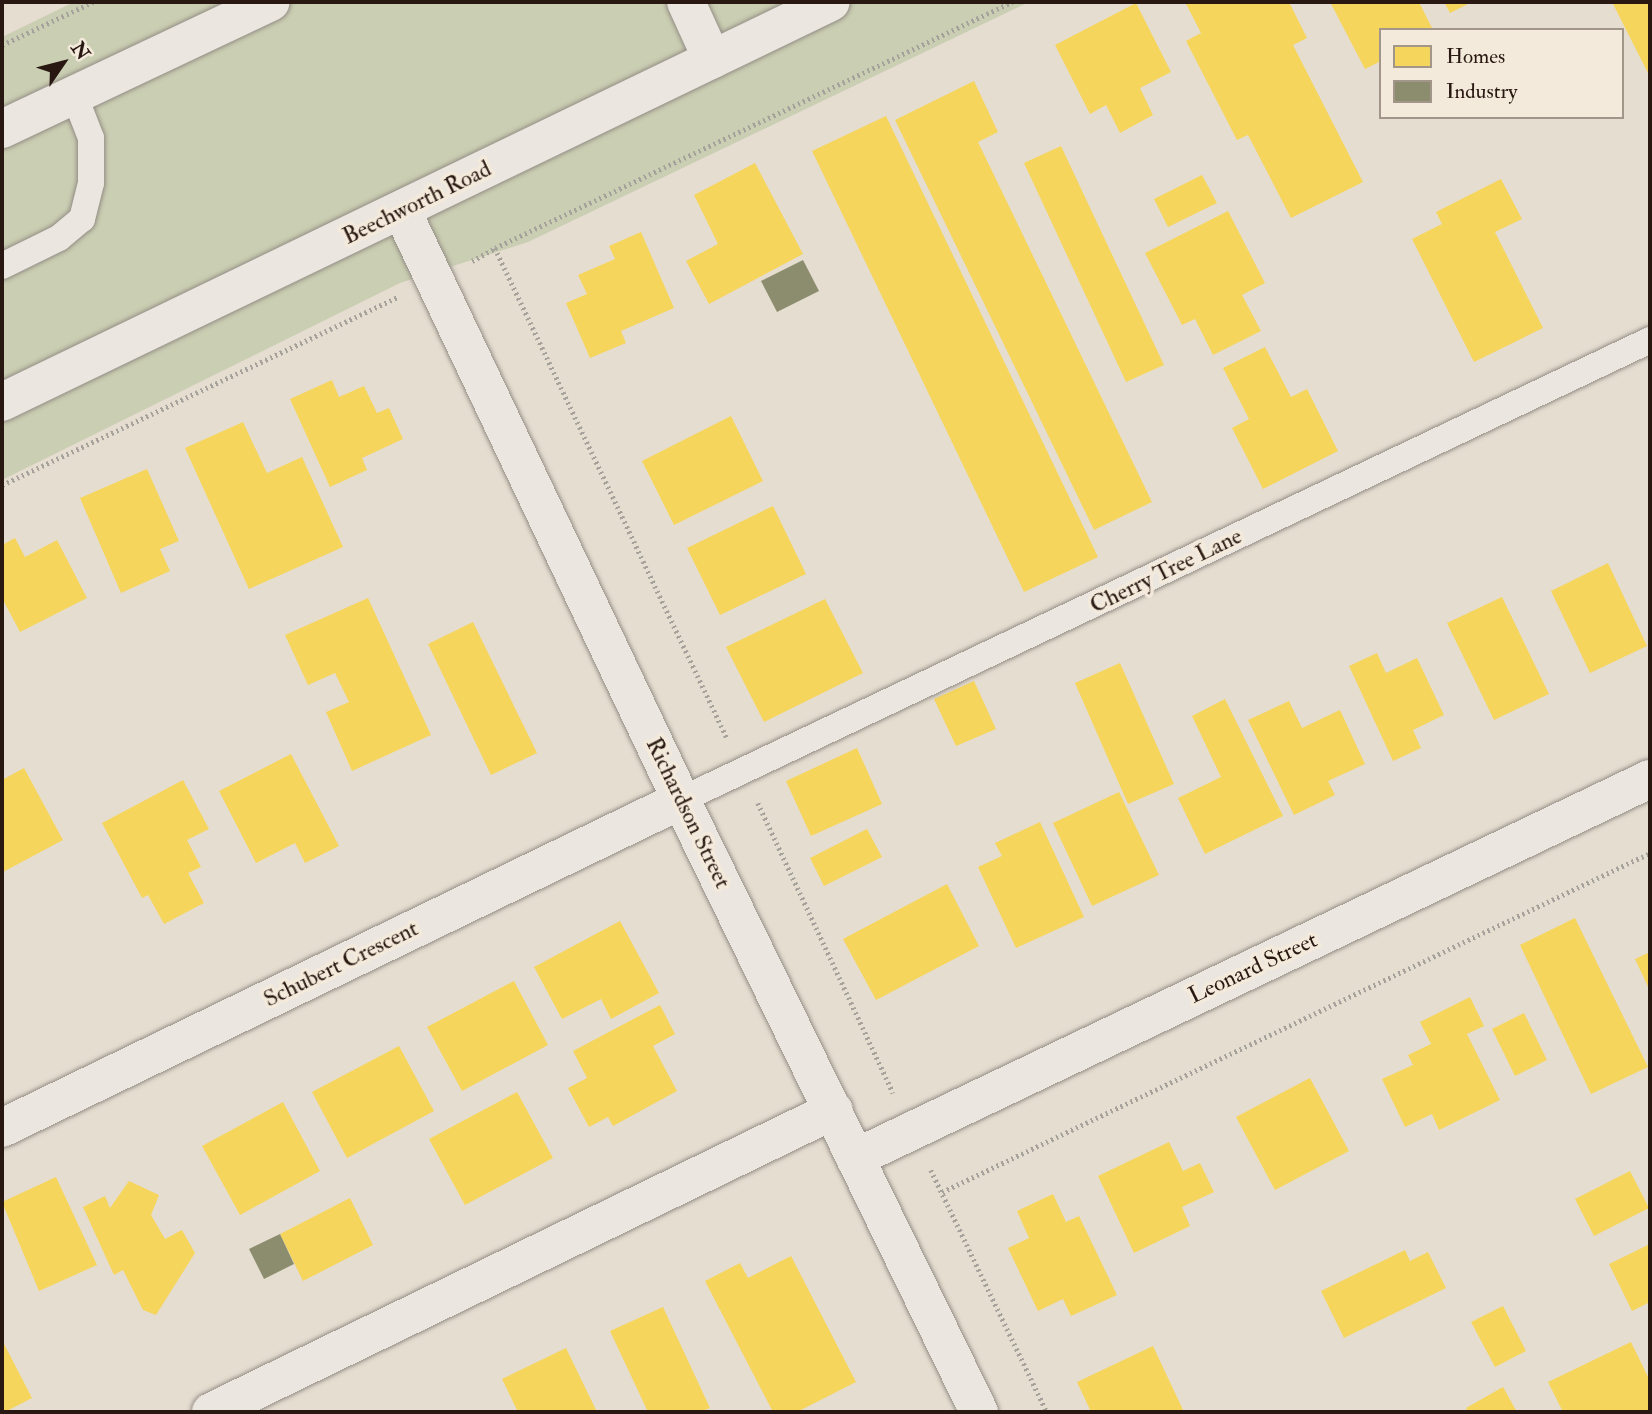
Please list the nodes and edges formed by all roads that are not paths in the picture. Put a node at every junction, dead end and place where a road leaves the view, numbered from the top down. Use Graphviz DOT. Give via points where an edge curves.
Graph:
graph roads {
  1 [pos="271,2"];
  2 [pos="686,2"];
  3 [pos="831,2"];
  4 [pos="712,59"];
  5 [pos="75,97"];
  6 [pos="2,129"];
  7 [pos="402,211"];
  8 [pos="2,265"];
  9 [pos="1650,340"];
  10 [pos="2,402"];
  11 [pos="1650,779"];
  12 [pos="681,800"];
  13 [pos="834,1110"];
  14 [pos="2,1128"];
  15 [pos="855,1158"];
  16 [pos="211,1412"];
  17 [pos="979,1412"];
  1 -- 5 [label="street"];
  2 -- 4 [label="street"];
  3 -- 4 [label="street, Beechworth Road"];
  4 -- 7 [label="street, Beechworth Road"];
  5 -- 6 [label="street"];
  5 -- 8 [label="lane" via="91,138 91,183 82,219 59,238"];
  7 -- 10 [label="street, Beechworth Road"];
  7 -- 12 [label="street, Richardson Street"];
  9 -- 12 [label="lane, Cherry Tree Lane"];
  11 -- 15 [label="street, Leonard Street"];
  12 -- 13 [label="street, Richardson Street"];
  12 -- 14 [label="street, Schubert Crescent"];
  13 -- 15 [label="street, Richardson Street"];
  13 -- 16 [label="street"];
  15 -- 17 [label="street, Richardson Street"];
}
